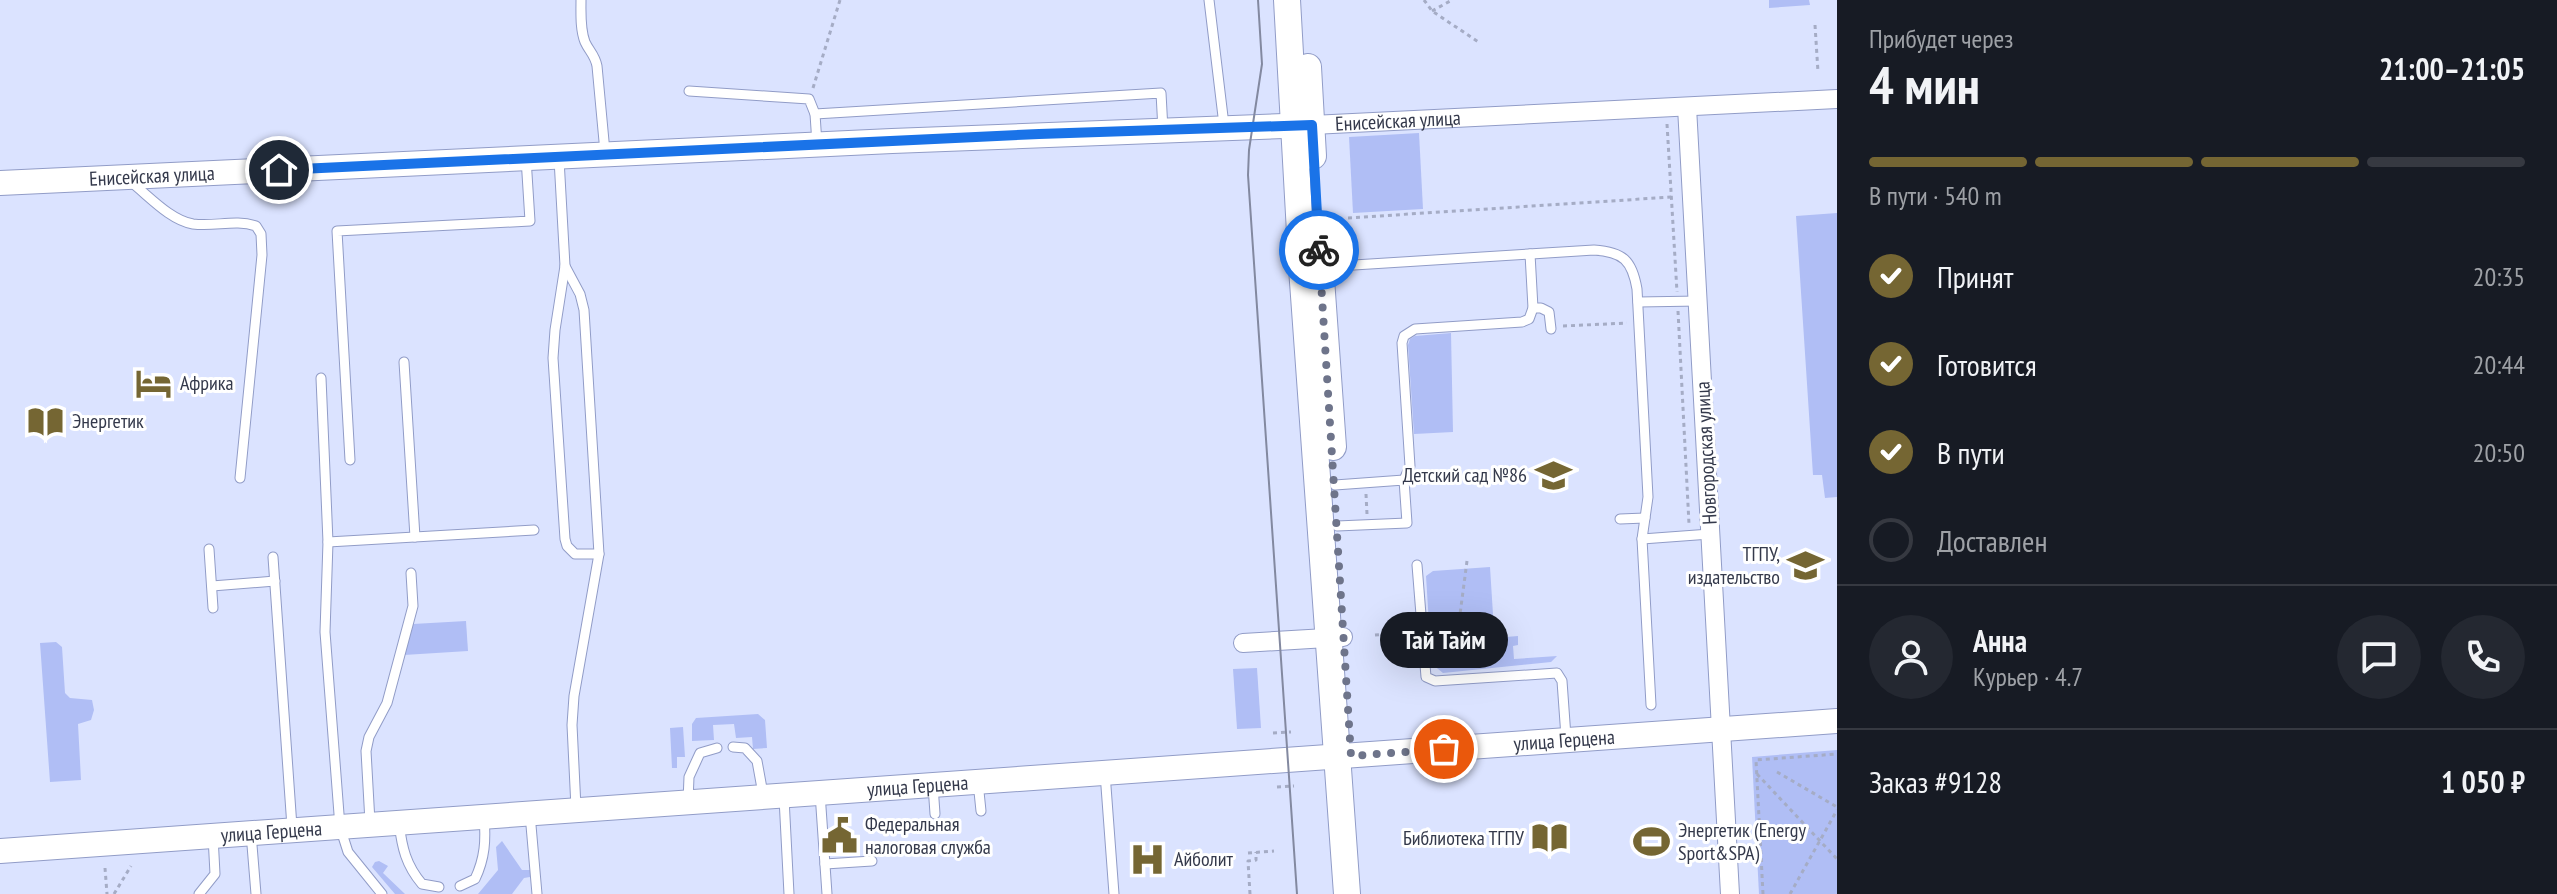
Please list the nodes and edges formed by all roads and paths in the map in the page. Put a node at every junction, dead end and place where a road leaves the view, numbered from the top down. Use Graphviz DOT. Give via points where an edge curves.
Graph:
graph roads {
  1 [pos="581,0"];
  2 [pos="840,0"];
  3 [pos="1209,0"];
  4 [pos="1287,0"];
  5 [pos="1303,0"];
  6 [pos="1424,0"];
  7 [pos="1452,0"];
  8 [pos="1432,11"];
  9 [pos="1815,25"];
  10 [pos="1480,43"];
  11 [pos="1818,72"];
  12 [pos="689,91"];
  13 [pos="812,92"];
  14 [pos="1837,99"];
  15 [pos="1687,107"];
  16 [pos="815,114"];
  17 [pos="1667,118"];
  18 [pos="1303,126"];
  19 [pos="1224,129"];
  20 [pos="1163,130"];
  21 [pos="817,144"];
  22 [pos="605,154"];
  23 [pos="558,156"];
  24 [pos="526,158"];
  25 [pos="125,177"];
  26 [pos="0,183"];
  27 [pos="1672,197"];
  28 [pos="1348,218"];
  29 [pos="1530,254"];
  30 [pos="565,266"];
  31 [pos="1320,268"];
  32 [pos="1678,301"];
  33 [pos="1699,301"];
  34 [pos="1638,302"];
  35 [pos="1533,308"];
  36 [pos="1639,322"];
  37 [pos="1551,328"];
  38 [pos="404,362"];
  39 [pos="321,378"];
  40 [pos="350,460"];
  41 [pos="240,478"];
  42 [pos="1404,480"];
  43 [pos="1335,485"];
  44 [pos="1366,490"];
  45 [pos="1368,518"];
  46 [pos="1645,518"];
  47 [pos="1620,519"];
  48 [pos="1337,526"];
  49 [pos="534,530"];
  50 [pos="1710,534"];
  51 [pos="1689,535"];
  52 [pos="415,537"];
  53 [pos="1642,539"];
  54 [pos="328,542"];
  55 [pos="209,549"];
  56 [pos="599,554"];
  57 [pos="273,557"];
  58 [pos="1467,561"];
  59 [pos="1417,565"];
  60 [pos="411,573"];
  61 [pos="275,581"];
  62 [pos="212,586"];
  63 [pos="213,608"];
  64 [pos="1459,622"];
  65 [pos="1421,628"];
  66 [pos="1375,635"];
  67 [pos="1335,638"];
  68 [pos="1243,643"];
  69 [pos="1490,678"];
  70 [pos="1651,705"];
  71 [pos="1837,721"];
  72 [pos="1720,730"];
  73 [pos="1291,732"];
  74 [pos="1273,733"];
  75 [pos="1566,741"];
  76 [pos="733,747"];
  77 [pos="717,748"];
  78 [pos="1837,754"];
  79 [pos="1344,756"];
  80 [pos="1777,772"];
  81 [pos="1105,773"];
  82 [pos="1757,774"];
  83 [pos="978,782"];
  84 [pos="933,785"];
  85 [pos="1294,786"];
  86 [pos="1277,787"];
  87 [pos="820,793"];
  88 [pos="774,796"];
  89 [pos="688,803"];
  90 [pos="1837,808"];
  91 [pos="576,810"];
  92 [pos="981,811"];
  93 [pos="530,814"];
  94 [pos="935,814"];
  95 [pos="484,817"];
  96 [pos="399,823"];
  97 [pos="370,825"];
  98 [pos="340,827"];
  99 [pos="293,830"];
  100 [pos="251,833"];
  101 [pos="213,836"];
  102 [pos="1820,839"];
  103 [pos="0,851"];
  104 [pos="1274,851"];
  105 [pos="1256,852"];
  106 [pos="1248,853"];
  107 [pos="1837,859"];
  108 [pos="872,861"];
  109 [pos="825,864"];
  110 [pos="131,866"];
  111 [pos="105,868"];
  112 [pos="460,886"];
  113 [pos="439,887"];
  114 [pos="107,894"];
  115 [pos="114,894"];
  116 [pos="199,894"];
  117 [pos="256,894"];
  118 [pos="382,894"];
  119 [pos="537,894"];
  120 [pos="789,894"];
  121 [pos="827,894"];
  122 [pos="1114,894"];
  123 [pos="1250,894"];
  124 [pos="1347,894"];
  125 [pos="1360,894"];
  126 [pos="1730,894"];
  127 [pos="1763,894"];
  128 [pos="1790,894"];
  1 -- 22 [label="lane" via="582,34 597,66"];
  2 -- 13 [label="path"];
  3 -- 19 [label="lane"];
  4 -- 18 [label="main road"];
  5 -- 18 [label="main road"];
  6 -- 8 [label="path"];
  7 -- 8 [label="path"];
  8 -- 10 [label="path"];
  9 -- 11 [label="path"];
  12 -- 16 [label="lane" via="809,99"];
  14 -- 15 [label="street, Енисейская улица"];
  15 -- 18 [label="street, Енисейская улица"];
  15 -- 33 [label="street, Новгородская улица"];
  16 -- 20 [label="lane" via="1161,93"];
  16 -- 21 [label="lane"];
  17 -- 27 [label="path"];
  18 -- 19 [label="street, Енисейская улица"];
  18 -- 31 [label="main road"];
  18 -- 67 [label="main road"];
  19 -- 20 [label="street, Енисейская улица"];
  20 -- 21 [label="street, Енисейская улица"];
  21 -- 22 [label="street, Енисейская улица"];
  22 -- 23 [label="street, Енисейская улица"];
  23 -- 24 [label="street, Енисейская улица"];
  23 -- 30 [label="lane"];
  24 -- 25 [label="street, Енисейская улица"];
  24 -- 40 [label="lane" via="530,221 337,231"];
  25 -- 26 [label="street, Енисейская улица"];
  25 -- 41 [label="lane" via="187,222 247,223 261,234"];
  27 -- 28 [label="path"];
  27 -- 32 [label="path"];
  29 -- 31 [label="lane"];
  29 -- 34 [label="lane" via="1615,253 1630,264"];
  29 -- 35 [label="lane"];
  30 -- 56 [label="lane" via="584,310"];
  30 -- 56 [label="lane" via="553,358 565,539 575,554"];
  31 -- 43 [label="main road"];
  32 -- 33 [label="lane"];
  32 -- 34 [label="lane"];
  32 -- 51 [label="path"];
  33 -- 50 [label="street, Новгородская улица"];
  34 -- 36 [label="lane"];
  35 -- 37 [label="lane" via="1549,312"];
  35 -- 42 [label="lane" via="1522,322 1415,329 1404,336 1410,466"];
  36 -- 37 [label="path"];
  36 -- 46 [label="lane"];
  38 -- 52 [label="lane"];
  39 -- 54 [label="lane"];
  42 -- 43 [label="lane"];
  42 -- 48 [label="lane" via="1407,523"];
  43 -- 48 [label="main road"];
  44 -- 45 [label="path"];
  46 -- 47 [label="lane"];
  46 -- 53 [label="lane"];
  48 -- 67 [label="main road"];
  49 -- 52 [label="lane"];
  50 -- 51 [label="lane"];
  50 -- 72 [label="street, Новгородская улица"];
  51 -- 53 [label="lane"];
  52 -- 54 [label="lane"];
  53 -- 70 [label="lane"];
  54 -- 98 [label="lane" via="325,632"];
  55 -- 62 [label="lane"];
  56 -- 91 [label="lane" via="574,696"];
  57 -- 61 [label="lane"];
  58 -- 64 [label="path"];
  59 -- 65 [label="lane"];
  60 -- 97 [label="lane" via="413,606 387,703 366,751"];
  61 -- 62 [label="lane"];
  61 -- 99 [label="lane"];
  62 -- 63 [label="lane"];
  64 -- 65 [label="path"];
  64 -- 69 [label="path"];
  65 -- 66 [label="path"];
  65 -- 69 [label="lane" via="1424,673 1430,681"];
  67 -- 68 [label="street"];
  67 -- 79 [label="main road"];
  69 -- 75 [label="lane" via="1561,676"];
  71 -- 72 [label="street, улица Герцена"];
  72 -- 75 [label="street, улица Герцена"];
  72 -- 126 [label="street, Новгородская улица"];
  73 -- 74 [label="path"];
  75 -- 79 [label="street, улица Герцена"];
  76 -- 88 [label="lane" via="745,748 757,761 763,784"];
  77 -- 89 [label="lane" via="700,753 689,777"];
  78 -- 82 [label="path" via="1756,760"];
  79 -- 81 [label="street, улица Герцена"];
  79 -- 124 [label="main road"];
  79 -- 125 [label="main road"];
  80 -- 90 [label="path"];
  81 -- 83 [label="street, улица Герцена"];
  81 -- 122 [label="lane"];
  82 -- 102 [label="path"];
  82 -- 127 [label="path"];
  83 -- 84 [label="street, улица Герцена"];
  83 -- 92 [label="lane"];
  84 -- 87 [label="street, улица Герцена"];
  84 -- 94 [label="lane"];
  85 -- 86 [label="path"];
  87 -- 88 [label="street, улица Герцена"];
  87 -- 109 [label="lane"];
  88 -- 89 [label="street, улица Герцена"];
  88 -- 120 [label="lane"];
  89 -- 91 [label="street, улица Герцена"];
  90 -- 102 [label="path"];
  91 -- 93 [label="street, улица Герцена"];
  93 -- 95 [label="street, улица Герцена"];
  93 -- 119 [label="lane"];
  95 -- 96 [label="street, улица Герцена"];
  95 -- 112 [label="lane" via="482,864 475,879"];
  96 -- 97 [label="street, улица Герцена"];
  96 -- 113 [label="lane" via="411,870 422,884"];
  97 -- 98 [label="street, улица Герцена"];
  98 -- 99 [label="street, улица Герцена"];
  98 -- 118 [label="lane" via="348,852"];
  99 -- 100 [label="street, улица Герцена"];
  100 -- 101 [label="street, улица Герцена"];
  100 -- 117 [label="lane"];
  101 -- 103 [label="street, улица Герцена"];
  101 -- 116 [label="lane" via="215,874"];
  102 -- 107 [label="path"];
  102 -- 128 [label="path"];
  104 -- 105 [label="path"];
  105 -- 106 [label="path"];
  105 -- 123 [label="path" via="1256,860 1248,861"];
  108 -- 109 [label="lane"];
  109 -- 121 [label="lane"];
  110 -- 115 [label="path"];
  111 -- 114 [label="path"];
}
